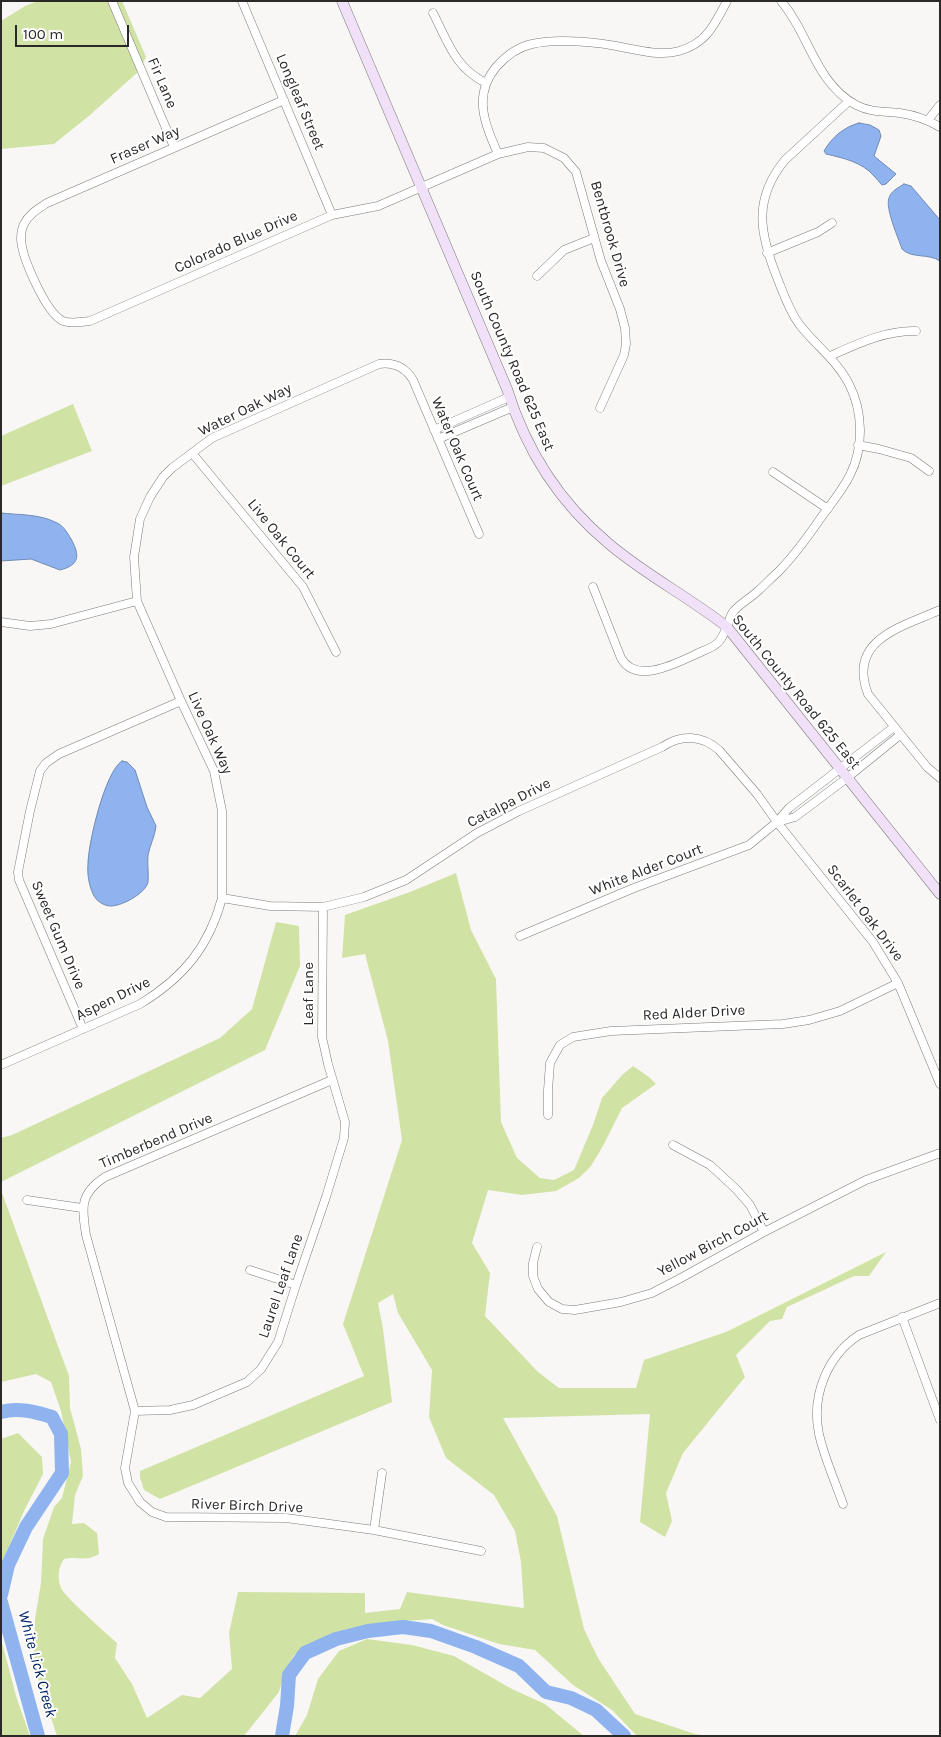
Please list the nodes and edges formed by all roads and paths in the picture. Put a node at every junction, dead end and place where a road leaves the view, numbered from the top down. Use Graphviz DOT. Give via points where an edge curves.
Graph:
graph roads {
  1 [pos="112,1"];
  2 [pos="242,1"];
  3 [pos="342,1"];
  4 [pos="727,1"];
  5 [pos="781,1"];
  6 [pos="433,13"];
  7 [pos="486,83"];
  8 [pos="284,100"];
  9 [pos="849,101"];
  10 [pos="940,105"];
  11 [pos="928,120"];
  12 [pos="940,127"];
  13 [pos="174,147"];
  14 [pos="498,154"];
  15 [pos="422,188"];
  16 [pos="332,214"];
  17 [pos="832,224"];
  18 [pos="594,238"];
  19 [pos="767,253"];
  20 [pos="537,276"];
  21 [pos="63,321"];
  22 [pos="916,331"];
  23 [pos="830,356"];
  24 [pos="410,375"];
  25 [pos="511,402"];
  26 [pos="600,408"];
  27 [pos="434,430"];
  28 [pos="438,439"];
  29 [pos="858,445"];
  30 [pos="192,453"];
  31 [pos="929,471"];
  32 [pos="773,472"];
  33 [pos="828,509"];
  34 [pos="479,534"];
  35 [pos="593,587"];
  36 [pos="137,601"];
  37 [pos="940,610"];
  38 [pos="143,616"];
  39 [pos="1,622"];
  40 [pos="727,627"];
  41 [pos="336,652"];
  42 [pos="181,700"];
  43 [pos="894,727"];
  44 [pos="900,735"];
  45 [pos="843,774"];
  46 [pos="940,778"];
  47 [pos="777,822"];
  48 [pos="940,894"];
  49 [pos="222,898"];
  50 [pos="323,907"];
  51 [pos="520,936"];
  52 [pos="898,983"];
  53 [pos="83,1029"];
  54 [pos="1,1065"];
  55 [pos="332,1080"];
  56 [pos="940,1084"];
  57 [pos="548,1115"];
  58 [pos="673,1145"];
  59 [pos="940,1153"];
  60 [pos="27,1200"];
  61 [pos="82,1208"];
  62 [pos="764,1232"];
  63 [pos="537,1247"];
  64 [pos="250,1270"];
  65 [pos="296,1285"];
  66 [pos="940,1303"];
  67 [pos="902,1317"];
  68 [pos="135,1411"];
  69 [pos="940,1420"];
  70 [pos="382,1473"];
  71 [pos="843,1504"];
  72 [pos="374,1530"];
  73 [pos="482,1551"];
  1 -- 13 [label="street, Fir Lane"];
  2 -- 8 [label="street, Longleaf Street"];
  3 -- 15 [label="street, South County Road 625 East"];
  4 -- 7 [label="street" via="710,32 696,44 680,50 654,53 588,43 532,44 507,57 494,69"];
  5 -- 9 [label="street" via="794,18 821,70"];
  6 -- 7 [label="street" via="459,62 470,75"];
  7 -- 14 [label="street" via="484,117"];
  8 -- 13 [label="street, Fraser Way"];
  8 -- 16 [label="street, Longleaf Street"];
  9 -- 11 [label="street" via="875,112 900,113"];
  9 -- 19 [label="street" via="785,160 773,176 762,213"];
  10 -- 11 [label="street"];
  11 -- 12 [label="street"];
  13 -- 21 [label="street, Fraser Way" via="47,203 33,212 24,224 21,238 23,253 44,301"];
  14 -- 15 [label="street, Bentbrook Drive"];
  14 -- 18 [label="street, Bentbrook Drive" via="536,147 551,150 564,158 575,169 580,181"];
  15 -- 16 [label="street, Colorado Blue Drive" via="378,206"];
  15 -- 25 [label="street, South County Road 625 East"];
  16 -- 21 [label="street, Colorado Blue Drive" via="90,321"];
  17 -- 19 [label="street"];
  18 -- 20 [label="street" via="564,250"];
  18 -- 26 [label="street, Bentbrook Drive" via="623,318 626,337 624,355"];
  19 -- 23 [label="street" via="791,312 800,326"];
  22 -- 23 [label="street" via="891,333"];
  23 -- 29 [label="street" via="856,399"];
  24 -- 27 [label="street, Water Oak Court"];
  24 -- 30 [label="street, Water Oak Way" via="399,366 379,364 212,438"];
  25 -- 27 [label="street"];
  25 -- 28 [label="street"];
  25 -- 40 [label="street, South County Road 625 East" via="536,458 579,517 609,544"];
  27 -- 28 [label="street, Water Oak Court"];
  28 -- 34 [label="street, Water Oak Court"];
  29 -- 31 [label="street" via="911,458"];
  29 -- 33 [label="street" via="850,476"];
  30 -- 36 [label="street, Water Oak Way" via="164,477 140,519 134,557"];
  30 -- 41 [label="street, Live Oak Court" via="303,587"];
  32 -- 33 [label="street"];
  33 -- 40 [label="street" via="783,566 732,613"];
  35 -- 40 [label="street" via="621,658 633,670 649,672 661,669 718,645"];
  36 -- 38 [label="street, Water Oak Way"];
  36 -- 39 [label="street" via="41,625"];
  37 -- 43 [label="street" via="884,636 864,660 862,674 868,694"];
  38 -- 42 [label="street, Live Oak Way"];
  40 -- 45 [label="street, South County Road 625 East"];
  42 -- 49 [label="street, Live Oak Way" via="218,784 222,810"];
  42 -- 53 [label="street, Sweet Gum Drive" via="59,754 40,771 19,880"];
  43 -- 44 [label="street"];
  43 -- 45 [label="street"];
  44 -- 45 [label="street"];
  44 -- 46 [label="street"];
  45 -- 47 [label="street, White Alder Court" via="795,817"];
  45 -- 48 [label="street, South County Road 625 East"];
  47 -- 50 [label="street, Catalpa Drive" via="719,750 700,739 680,738 518,811 477,833 406,880 364,897"];
  47 -- 51 [label="street, White Alder Court" via="749,845 634,888"];
  47 -- 52 [label="street, Scarlet Oak Drive" via="872,942"];
  49 -- 50 [label="street, Catalpa Drive" via="270,906"];
  49 -- 53 [label="street, Aspen Drive" via="202,947 177,978 140,1004"];
  50 -- 55 [label="street, Leaf Lane" via="322,1037"];
  52 -- 56 [label="street, Scarlet Oak Drive"];
  52 -- 57 [label="street, Red Alder Drive" via="810,1020 612,1031 573,1037 560,1045 550,1063"];
  53 -- 54 [label="street, Aspen Drive"];
  55 -- 61 [label="street, Timberbend Drive" via="105,1177 87,1194"];
  55 -- 65 [label="street, Laurel Leaf Lane" via="345,1122 344,1138"];
  58 -- 62 [label="street" via="710,1165 736,1189 750,1205"];
  59 -- 62 [label="street, Yellow Birch Court" via="866,1180"];
  60 -- 61 [label="street"];
  61 -- 68 [label="street" via="86,1235"];
  62 -- 63 [label="street, Yellow Birch Court" via="652,1293 575,1310 556,1306 538,1289 533,1270"];
  64 -- 65 [label="street"];
  65 -- 68 [label="street, Laurel Leaf Lane" via="278,1342 261,1369 246,1382 193,1404 170,1410"];
  66 -- 67 [label="street"];
  67 -- 69 [label="street"];
  67 -- 71 [label="street" via="851,1340 834,1360 822,1383 818,1407 819,1433"];
  68 -- 72 [label="street, River Birch Drive" via="126,1476 135,1496 152,1512 166,1518 286,1518"];
  70 -- 72 [label="street"];
  72 -- 73 [label="street, River Birch Drive"];
}
